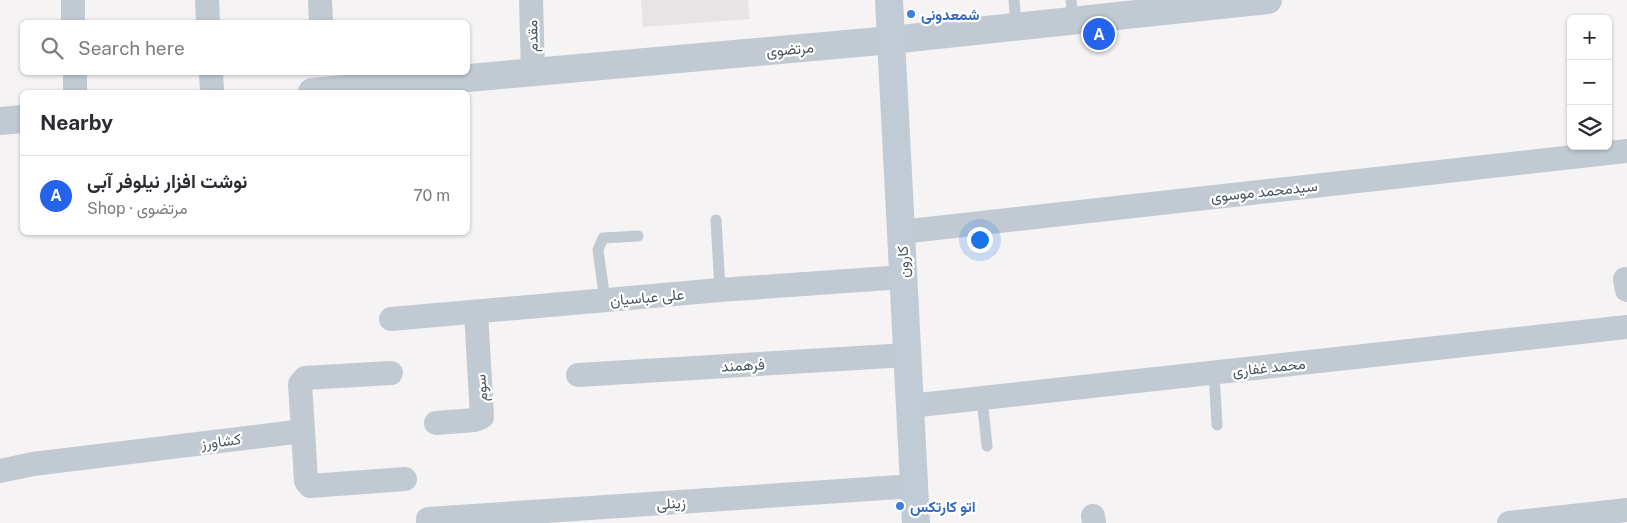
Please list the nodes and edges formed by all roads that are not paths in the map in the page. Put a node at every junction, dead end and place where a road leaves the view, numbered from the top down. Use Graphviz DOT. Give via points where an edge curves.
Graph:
graph roads {
  1 [pos="73,0"];
  2 [pos="207,0"];
  3 [pos="320,0"];
  4 [pos="531,0"];
  5 [pos="889,0"];
  6 [pos="1251,1"];
  7 [pos="1185,4"];
  8 [pos="1133,7"];
  9 [pos="1072,10"];
  10 [pos="1015,13"];
  11 [pos="73,20"];
  12 [pos="208,20"];
  13 [pos="321,20"];
  14 [pos="891,40"];
  15 [pos="533,73"];
  16 [pos="75,75"];
  17 [pos="211,75"];
  18 [pos="320,85"];
  19 [pos="75,90"];
  20 [pos="212,90"];
  21 [pos="20,119"];
  22 [pos="0,121"];
  23 [pos="1627,151"];
  24 [pos="716,220"];
  25 [pos="901,232"];
  26 [pos="638,236"];
  27 [pos="903,277"];
  28 [pos="720,290"];
  29 [pos="605,301"];
  30 [pos="476,312"];
  31 [pos="391,319"];
  32 [pos="1627,327"];
  33 [pos="908,355"];
  34 [pos="1214,372"];
  35 [pos="391,373"];
  36 [pos="578,375"];
  37 [pos="982,398"];
  38 [pos="910,406"];
  39 [pos="436,423"];
  40 [pos="1217,425"];
  41 [pos="304,431"];
  42 [pos="987,446"];
  43 [pos="0,471"];
  44 [pos="405,479"];
  45 [pos="914,486"];
  46 [pos="1627,510"];
  47 [pos="498,519"];
  48 [pos="428,521"];
  49 [pos="916,523"];
  50 [pos="1509,523"];
  1 -- 11 [label="street"];
  2 -- 12 [label="street"];
  3 -- 13 [label="street"];
  4 -- 15 [label="street, مقدم"];
  5 -- 14 [label="main road, کارون"];
  6 -- 7 [label="street, مرتضوی"];
  7 -- 8 [label="street, مرتضوی"];
  8 -- 9 [label="street, مرتضوی"];
  9 -- 10 [label="street, مرتضوی"];
  10 -- 14 [label="street, مرتضوی"];
  14 -- 15 [label="street, مرتضوی"];
  14 -- 25 [label="main road, کارون"];
  15 -- 18 [label="street, مرتضوی"];
  16 -- 19 [label="street"];
  17 -- 20 [label="street"];
  21 -- 22 [label="street"];
  23 -- 25 [label="street, سیدمحمد موسوی"];
  24 -- 28 [label="lane"];
  25 -- 27 [label="main road, کارون"];
  26 -- 29 [label="lane" via="603,238 600,243 598,250"];
  27 -- 28 [label="street, علی عباسیان"];
  27 -- 33 [label="main road, کارون"];
  28 -- 29 [label="street, علی عباسیان"];
  29 -- 30 [label="street, علی عباسیان"];
  30 -- 31 [label="street, علی عباسیان"];
  30 -- 39 [label="street, سوم" via="482,417"];
  32 -- 34 [label="street, محمد غفاری"];
  33 -- 36 [label="street, فرهمند"];
  33 -- 38 [label="main road, کارون"];
  34 -- 37 [label="street, محمد غفاری"];
  34 -- 40 [label="lane"];
  35 -- 41 [label="street" via="305,378 300,384"];
  37 -- 38 [label="street, محمد غفاری"];
  37 -- 42 [label="lane"];
  38 -- 45 [label="main road, کارون"];
  41 -- 43 [label="street, کشاورز" via="33,464"];
  41 -- 44 [label="street" via="306,481 310,486"];
  45 -- 47 [label="street, زینلی"];
  45 -- 49 [label="main road, کارون"];
  46 -- 50 [label="street"];
  47 -- 48 [label="street, زینلی"];
}
